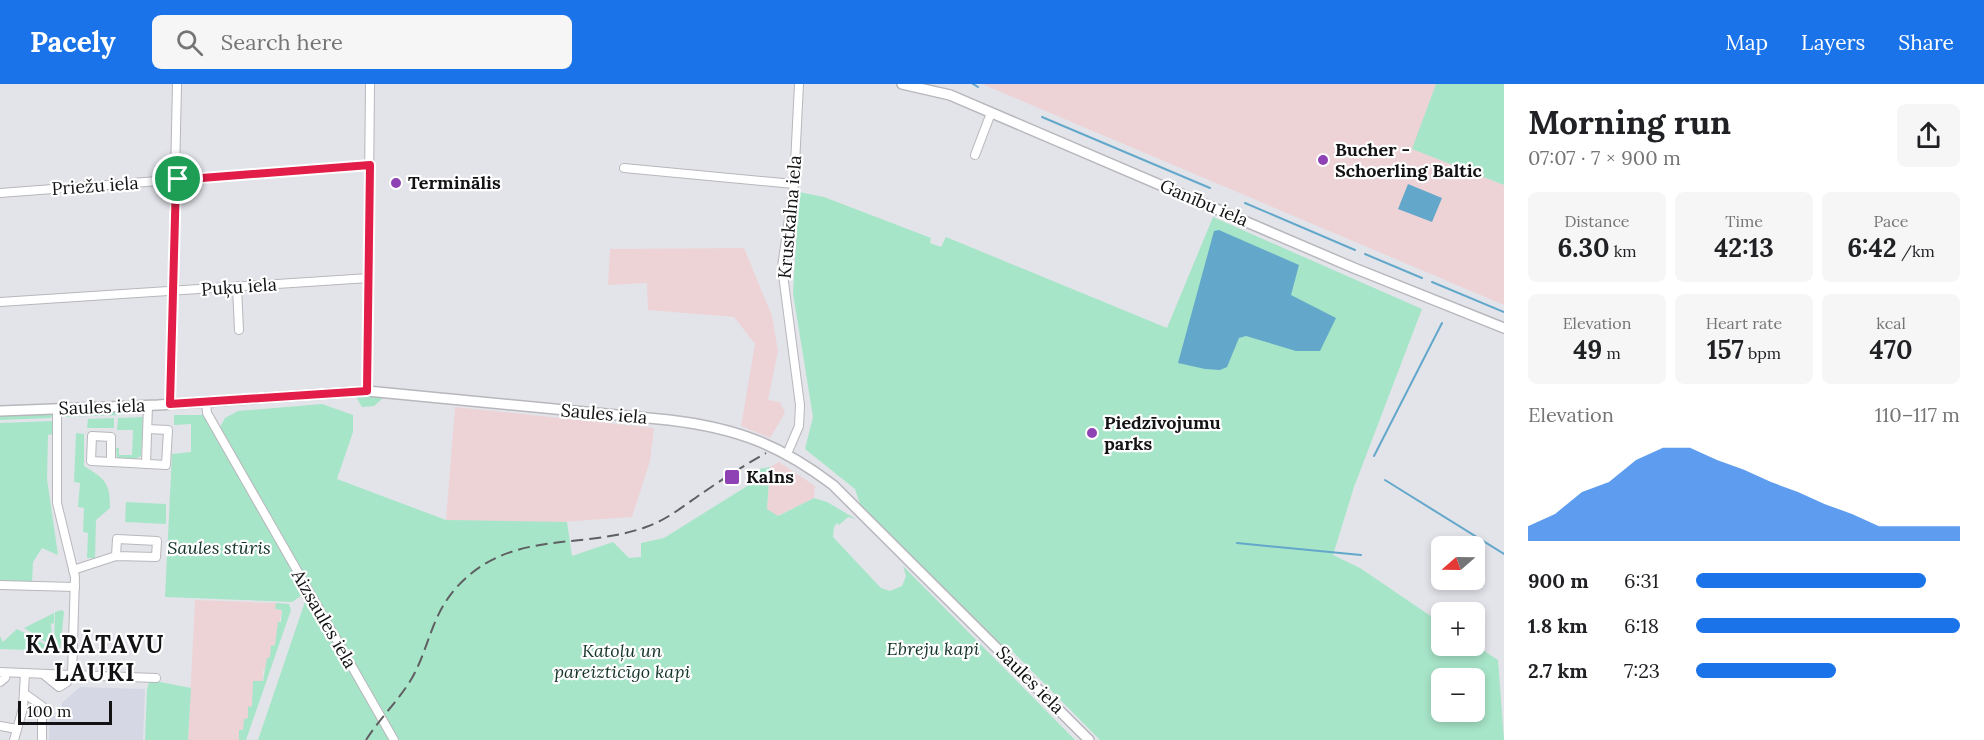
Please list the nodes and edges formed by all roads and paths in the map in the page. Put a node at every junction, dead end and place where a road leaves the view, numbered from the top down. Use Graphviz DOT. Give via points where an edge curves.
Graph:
graph roads {
  1 [pos="177,84"];
  2 [pos="370,84"];
  3 [pos="799,84"];
  4 [pos="902,84"];
  5 [pos="991,113"];
  6 [pos="975,155"];
  7 [pos="370,165"];
  8 [pos="624,168"];
  9 [pos="176,180"];
  10 [pos="794,184"];
  11 [pos="0,193"];
  12 [pos="369,278"];
  13 [pos="237,287"];
  14 [pos="173,292"];
  15 [pos="0,302"];
  16 [pos="1504,328"];
  17 [pos="239,330"];
  18 [pos="367,391"];
  19 [pos="206,402"];
  20 [pos="170,404"];
  21 [pos="148,405"];
  22 [pos="57,409"];
  23 [pos="0,411"];
  24 [pos="148,429"];
  25 [pos="787,454"];
  26 [pos="111,462"];
  27 [pos="146,464"];
  28 [pos="116,556"];
  29 [pos="69,564"];
  30 [pos="0,585"];
  31 [pos="75,587"];
  32 [pos="3,672"];
  33 [pos="25,673"];
  34 [pos="43,674"];
  35 [pos="72,675"];
  36 [pos="156,678"];
  37 [pos="0,682"];
  38 [pos="25,694"];
  39 [pos="0,726"];
  40 [pos="17,729"];
  41 [pos="14,740"];
  42 [pos="42,740"];
  43 [pos="394,740"];
  44 [pos="1089,740"];
  1 -- 9 [label="street"];
  2 -- 7 [label="street"];
  3 -- 10 [label="street, Krustkalna iela"];
  4 -- 5 [label="street, Ganību iela" via="950,95"];
  5 -- 6 [label="street"];
  5 -- 16 [label="street, Ganību iela"];
  7 -- 9 [label="street, Priežu iela"];
  7 -- 12 [label="street"];
  8 -- 10 [label="street"];
  9 -- 11 [label="street, Priežu iela"];
  9 -- 14 [label="street"];
  10 -- 25 [label="street, Krustkalna iela" via="782,267 800,405 799,426"];
  12 -- 13 [label="street, Puķu iela"];
  12 -- 18 [label="street"];
  13 -- 14 [label="street, Puķu iela"];
  13 -- 17 [label="street"];
  14 -- 15 [label="street, Puķu iela"];
  14 -- 20 [label="street"];
  18 -- 19 [label="street, Saules iela"];
  18 -- 25 [label="street, Saules iela" via="708,424 752,436"];
  19 -- 20 [label="street, Saules iela"];
  19 -- 43 [label="street, Aizsaules iela" via="207,413"];
  20 -- 21 [label="street, Saules iela"];
  21 -- 22 [label="street, Saules iela"];
  21 -- 24 [label="street"];
  22 -- 23 [label="street, Saules iela"];
  22 -- 29 [label="street" via="55,483"];
  24 -- 27 [label="street"];
  24 -- 27 [label="street" via="168,430 166,465"];
  25 -- 44 [label="street, Saules iela" via="833,485"];
  26 -- 27 [label="street"];
  28 -- 28 [label="street" via="156,557 157,541 117,539"];
  28 -- 29 [label="street"];
  29 -- 31 [label="street"];
  30 -- 31 [label="street"];
  31 -- 35 [label="street"];
  32 -- 33 [label="street"];
  32 -- 37 [label="street" via="5,678"];
  33 -- 34 [label="street"];
  33 -- 38 [label="street"];
  34 -- 35 [label="street"];
  34 -- 35 [label="street" via="59,687"];
  35 -- 36 [label="street"];
  38 -- 40 [label="street"];
  38 -- 42 [label="street" via="42,706"];
  39 -- 40 [label="street"];
  40 -- 41 [label="street"];
}
